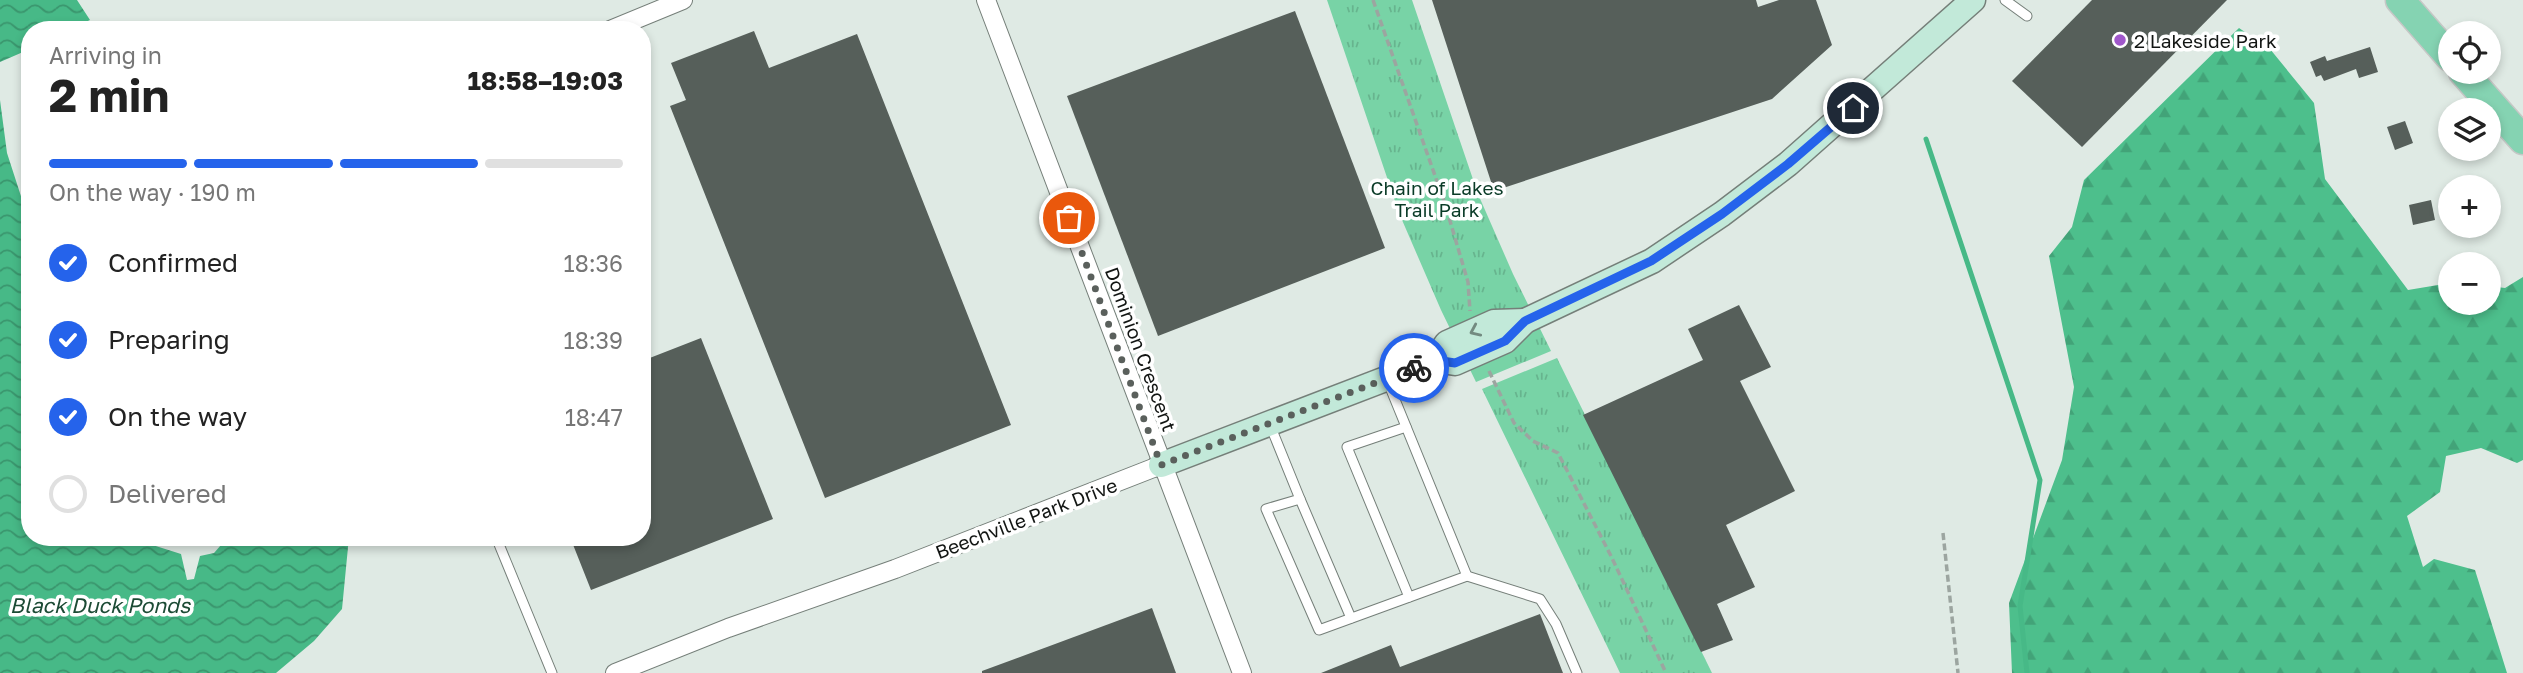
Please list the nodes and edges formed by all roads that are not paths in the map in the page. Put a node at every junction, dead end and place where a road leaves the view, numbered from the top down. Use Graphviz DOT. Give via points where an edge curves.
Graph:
graph roads {
  1 [pos="682,0"];
  2 [pos="986,0"];
  3 [pos="1973,0"];
  4 [pos="2005,0"];
  5 [pos="2400,0"];
  6 [pos="2027,16"];
  7 [pos="632,21"];
  8 [pos="2438,43"];
  9 [pos="2474,84"];
  10 [pos="2523,139"];
  11 [pos="1387,379"];
  12 [pos="1270,424"];
  13 [pos="1406,427"];
  14 [pos="1161,465"];
  15 [pos="1300,499"];
  16 [pos="500,546"];
  17 [pos="1467,576"];
  18 [pos="1409,597"];
  19 [pos="1351,618"];
  20 [pos="552,673"];
  21 [pos="615,673"];
  22 [pos="1242,673"];
  23 [pos="1577,673"];
  1 -- 7 [label="street"];
  2 -- 14 [label="street, Dominion Crescent"];
  3 -- 11 [label="street, Beechville Park Drive" via="1788,164 1651,261 1525,321 1505,341 1477,342 1455,363 1435,360"];
  4 -- 6 [label="lane"];
  5 -- 8 [label="main road"];
  9 -- 10 [label="main road"];
  11 -- 12 [label="street, Beechville Park Drive"];
  11 -- 13 [label="lane"];
  12 -- 14 [label="street, Beechville Park Drive"];
  12 -- 15 [label="lane"];
  13 -- 17 [label="lane"];
  13 -- 18 [label="lane" via="1347,447"];
  14 -- 21 [label="street, Beechville Park Drive"];
  14 -- 22 [label="street, Dominion Crescent"];
  15 -- 19 [label="lane"];
  15 -- 19 [label="lane" via="1266,509 1319,630"];
  16 -- 20 [label="lane"];
  17 -- 18 [label="lane"];
  17 -- 23 [label="lane" via="1539,599 1556,624"];
  18 -- 19 [label="lane"];
}
